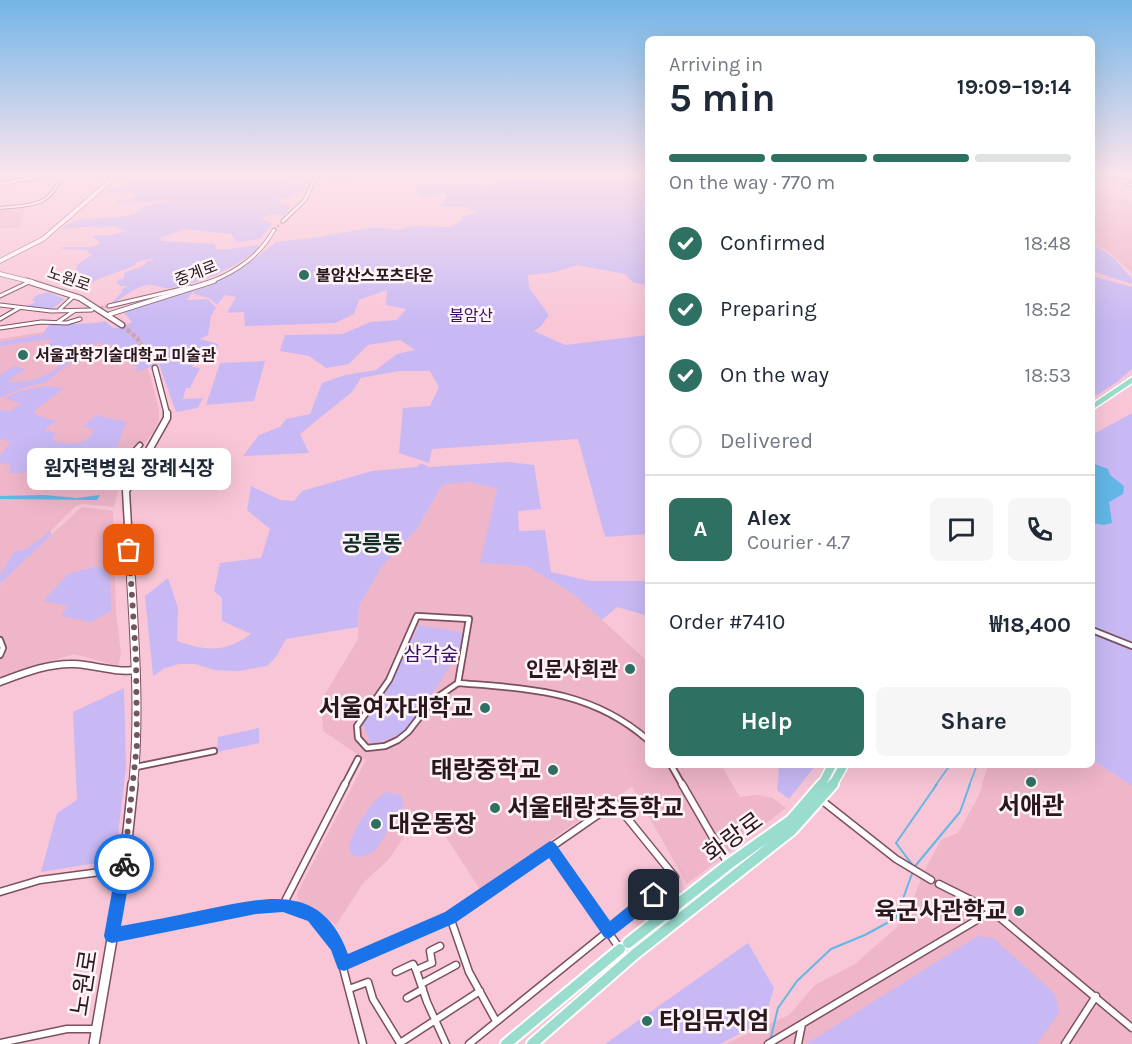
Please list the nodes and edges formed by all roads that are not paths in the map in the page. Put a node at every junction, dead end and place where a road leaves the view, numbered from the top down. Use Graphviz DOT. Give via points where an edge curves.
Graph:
graph roads {
  1 [pos="60,225"];
  2 [pos="274,230"];
  3 [pos="0,261"];
  4 [pos="0,274"];
  5 [pos="29,282"];
  6 [pos="194,287"];
  7 [pos="75,295"];
  8 [pos="0,296"];
  9 [pos="0,305"];
  10 [pos="109,306"];
  11 [pos="20,308"];
  12 [pos="59,309"];
  13 [pos="92,310"];
  14 [pos="51,311"];
  15 [pos="75,311"];
  16 [pos="110,314"];
  17 [pos="0,319"];
  18 [pos="80,319"];
  19 [pos="42,322"];
  20 [pos="58,322"];
  21 [pos="122,325"];
  22 [pos="0,328"];
  23 [pos="155,368"];
  24 [pos="1132,380"];
  25 [pos="1132,386"];
  26 [pos="1095,405"];
  27 [pos="1095,410"];
  28 [pos="140,445"];
  29 [pos="107,485"];
  30 [pos="1095,631"];
  31 [pos="0,640"];
  32 [pos="1132,646"];
  33 [pos="0,655"];
  34 [pos="136,670"];
  35 [pos="0,682"];
  36 [pos="458,683"];
  37 [pos="645,737"];
  38 [pos="214,751"];
  39 [pos="358,759"];
  40 [pos="136,767"];
  41 [pos="673,768"];
  42 [pos="831,768"];
  43 [pos="842,768"];
  44 [pos="817,798"];
  45 [pos="550,848"];
  46 [pos="729,864"];
  47 [pos="124,869"];
  48 [pos="734,875"];
  49 [pos="930,879"];
  50 [pos="939,884"];
  51 [pos="0,892"];
  52 [pos="283,905"];
  53 [pos="992,910"];
  54 [pos="450,917"];
  55 [pos="609,931"];
  56 [pos="112,936"];
  57 [pos="441,946"];
  58 [pos="624,946"];
  59 [pos="344,964"];
  60 [pos="456,965"];
  61 [pos="416,970"];
  62 [pos="396,972"];
  63 [pos="422,987"];
  64 [pos="350,989"];
  65 [pos="480,991"];
  66 [pos="1096,996"];
  67 [pos="407,998"];
  68 [pos="436,1021"];
  69 [pos="496,1021"];
  70 [pos="802,1023"];
  71 [pos="1132,1028"];
  72 [pos="96,1029"];
  73 [pos="405,1042"];
  74 [pos="0,1043"];
  75 [pos="94,1044"];
  76 [pos="363,1044"];
  77 [pos="446,1044"];
  78 [pos="469,1044"];
  79 [pos="506,1044"];
  80 [pos="531,1044"];
  81 [pos="768,1044"];
  82 [pos="798,1044"];
  83 [pos="1065,1044"];
  1 -- 3 [label="main road" via="43,239"];
  2 -- 6 [label="street, 중계로" via="261,251 245,265"];
  4 -- 5 [label="main road, 노원로"];
  5 -- 7 [label="main road, 노원로"];
  5 -- 8 [label="street"];
  6 -- 10 [label="street, 노원로"];
  6 -- 16 [label="street, 중계로"];
  7 -- 12 [label="street"];
  7 -- 16 [label="main road, 노원로"];
  9 -- 11 [label="street"];
  11 -- 14 [label="street"];
  11 -- 17 [label="street"];
  12 -- 14 [label="street"];
  12 -- 15 [label="street"];
  13 -- 15 [label="street"];
  14 -- 19 [label="street"];
  15 -- 20 [label="street"];
  16 -- 21 [label="main road, 노원로"];
  18 -- 20 [label="street"];
  19 -- 20 [label="street"];
  19 -- 22 [label="street"];
  23 -- 34 [label="main road, 노원로" via="167,418 126,491"];
  24 -- 26 [label="main road"];
  25 -- 27 [label="main road"];
  28 -- 29 [label="street"];
  30 -- 32 [label="street"];
  31 -- 33 [label="street"];
  34 -- 35 [label="street" via="119,673 68,664"];
  34 -- 40 [label="main road, 노원로"];
  36 -- 36 [label="street" via="469,620 417,616 389,680 357,726 359,741 367,748 382,748 405,738 432,699"];
  36 -- 37 [label="street" via="554,692 609,711"];
  38 -- 40 [label="street"];
  39 -- 52 [label="street"];
  40 -- 47 [label="main road, 노원로"];
  41 -- 46 [label="street"];
  42 -- 44 [label="main road, 화랑로"];
  43 -- 44 [label="main road, 화랑로" via="834,785"];
  44 -- 46 [label="main road, 화랑로"];
  44 -- 48 [label="main road, 화랑로" via="792,830"];
  44 -- 49 [label="street" via="896,859"];
  45 -- 54 [label="street"];
  45 -- 55 [label="street"];
  45 -- 55 [label="street" via="615,803 675,877"];
  46 -- 48 [label="street"];
  46 -- 58 [label="main road, 화랑로"];
  47 -- 51 [label="street" via="40,880"];
  47 -- 56 [label="main road, 노원로"];
  48 -- 80 [label="main road, 화랑로" via="634,954"];
  50 -- 53 [label="street"];
  52 -- 56 [label="street" via="256,906"];
  52 -- 59 [label="street" via="313,915 337,945"];
  53 -- 66 [label="street"];
  53 -- 70 [label="street"];
  54 -- 59 [label="street"];
  54 -- 65 [label="street" via="469,972"];
  55 -- 58 [label="street"];
  55 -- 69 [label="street"];
  56 -- 72 [label="main road, 노원로"];
  57 -- 61 [label="street" via="430,951 432,963"];
  58 -- 79 [label="main road, 화랑로"];
  59 -- 64 [label="street"];
  60 -- 63 [label="street"];
  61 -- 62 [label="street" via="413,964"];
  61 -- 63 [label="street"];
  63 -- 67 [label="street"];
  63 -- 68 [label="street"];
  64 -- 73 [label="street" via="368,982 373,999 398,1042"];
  64 -- 76 [label="street"];
  65 -- 68 [label="street"];
  65 -- 69 [label="street"];
  66 -- 71 [label="street"];
  66 -- 83 [label="street"];
  68 -- 73 [label="street"];
  68 -- 77 [label="street"];
  69 -- 78 [label="street"];
  70 -- 81 [label="street"];
  70 -- 82 [label="street"];
  72 -- 74 [label="street" via="68,1029"];
  72 -- 75 [label="main road, 노원로"];
}
